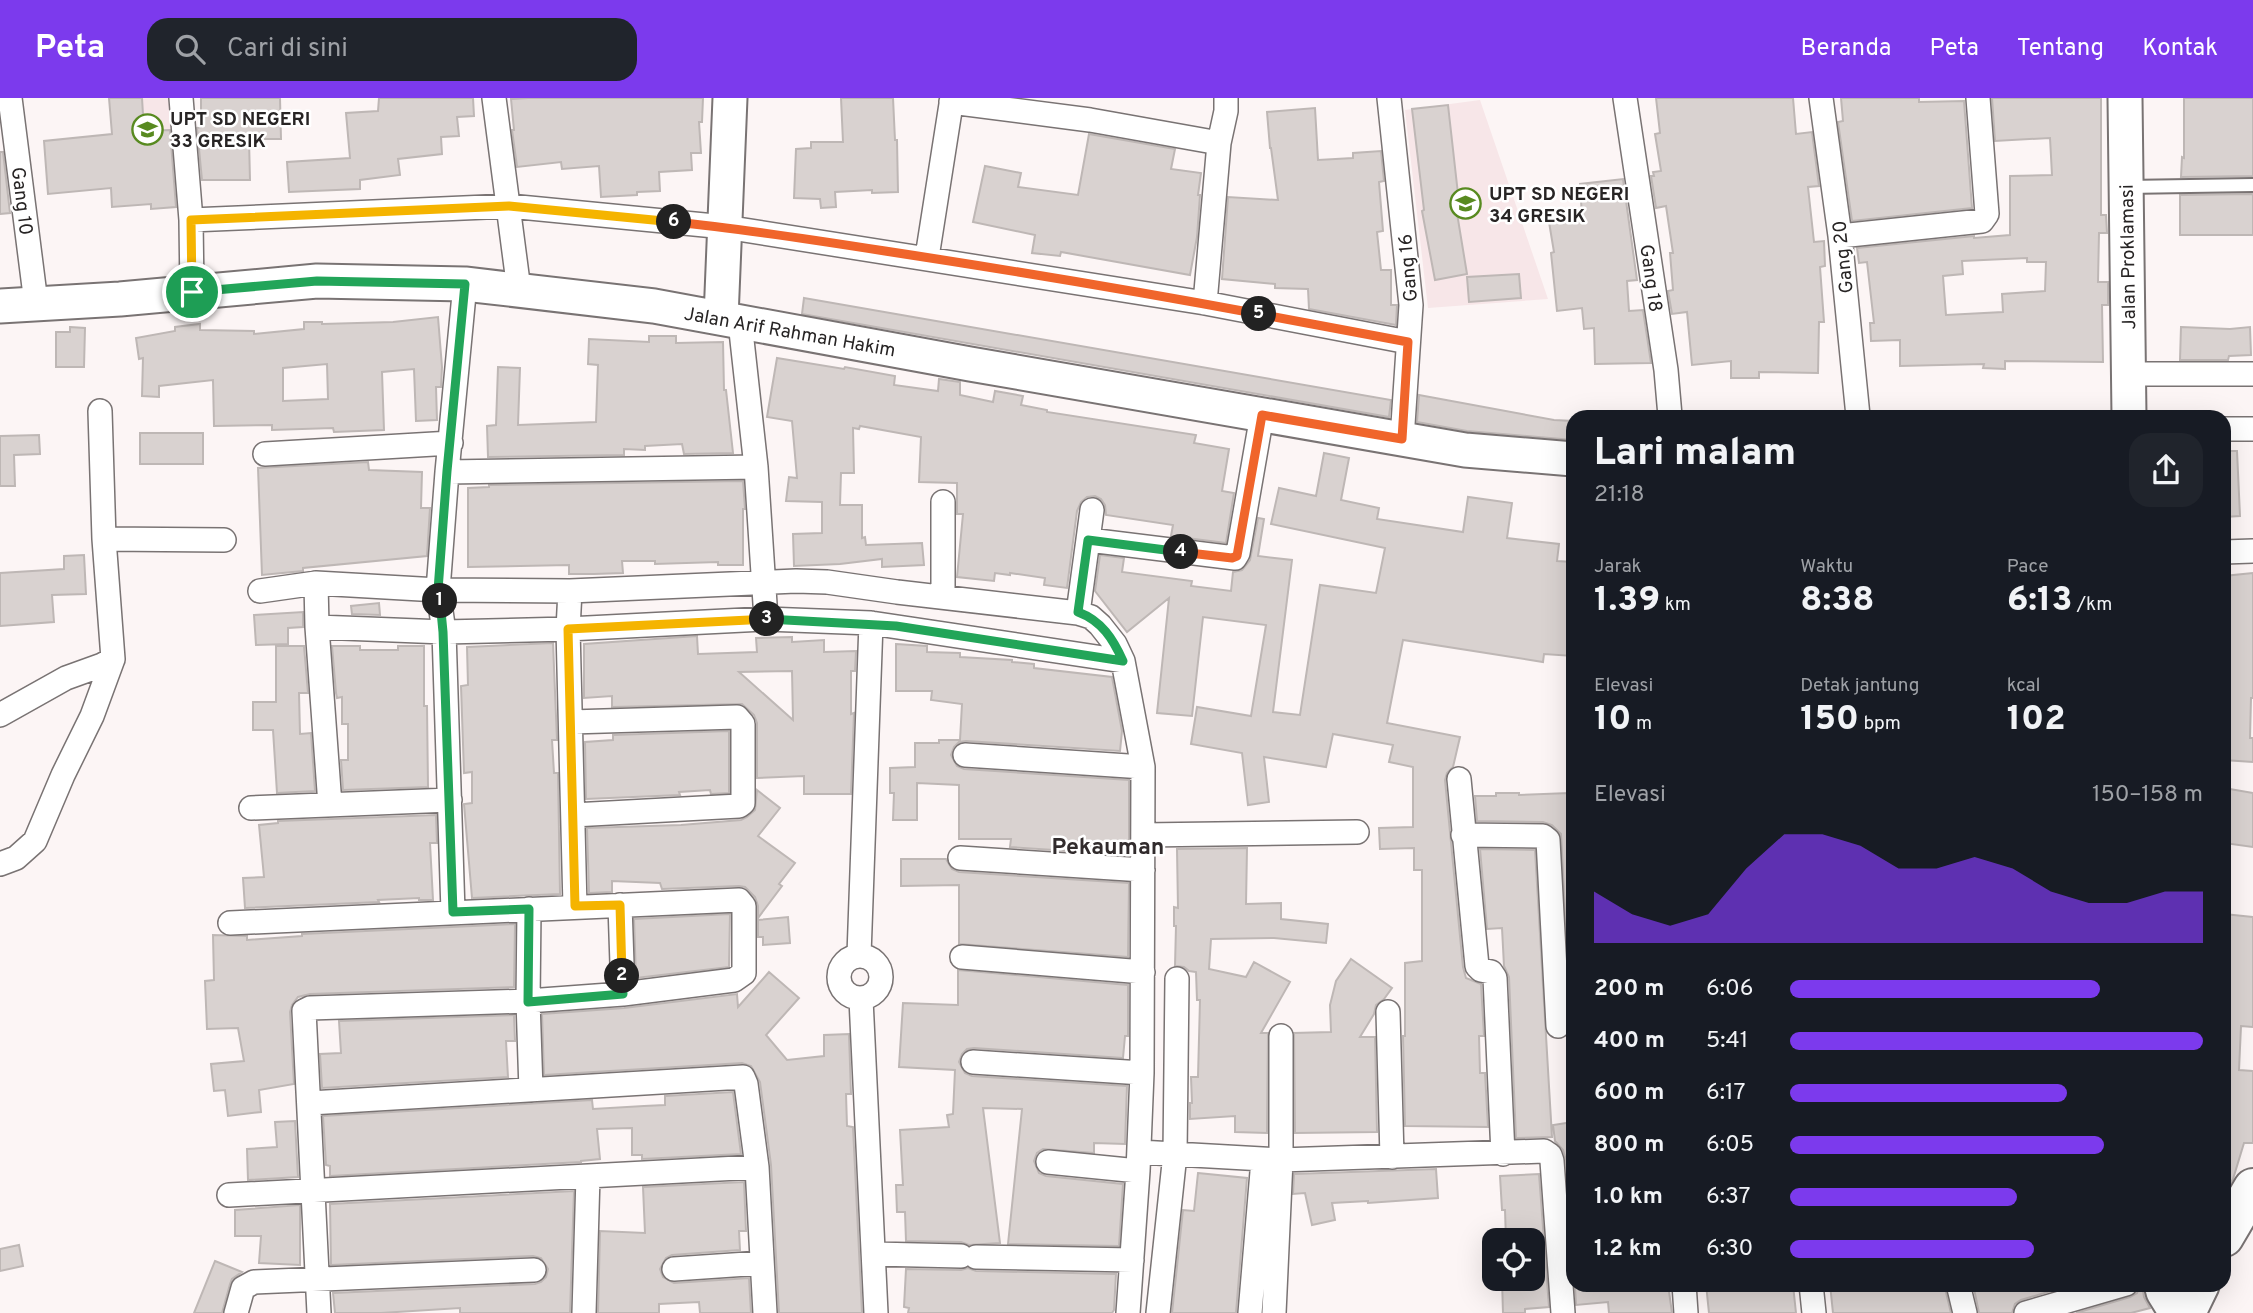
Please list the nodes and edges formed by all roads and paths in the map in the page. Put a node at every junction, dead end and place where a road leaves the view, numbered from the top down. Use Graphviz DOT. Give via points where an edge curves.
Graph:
graph roads {
  1 [pos="10,98"];
  2 [pos="181,98"];
  3 [pos="494,98"];
  4 [pos="730,98"];
  5 [pos="1226,98"];
  6 [pos="1389,98"];
  7 [pos="1625,98"];
  8 [pos="1821,98"];
  9 [pos="1978,98"];
  10 [pos="2125,98"];
  11 [pos="952,100"];
  12 [pos="1089,109"];
  13 [pos="1219,143"];
  14 [pos="2253,185"];
  15 [pos="2126,187"];
  16 [pos="509,206"];
  17 [pos="191,220"];
  18 [pos="725,227"];
  19 [pos="1840,236"];
  20 [pos="927,257"];
  21 [pos="465,284"];
  22 [pos="519,290"];
  23 [pos="192,292"];
  24 [pos="36,303"];
  25 [pos="1205,303"];
  26 [pos="0,306"];
  27 [pos="731,320"];
  28 [pos="1408,342"];
  29 [pos="2128,374"];
  30 [pos="2253,374"];
  31 [pos="1669,410"];
  32 [pos="1857,410"];
  33 [pos="2129,410"];
  34 [pos="100,411"];
  35 [pos="1262,415"];
  36 [pos="2231,429"];
  37 [pos="2253,429"];
  38 [pos="1402,439"];
  39 [pos="451,443"];
  40 [pos="265,454"];
  41 [pos="1566,458"];
  42 [pos="756,467"];
  43 [pos="447,471"];
  44 [pos="943,502"];
  45 [pos="1092,510"];
  46 [pos="104,539"];
  47 [pos="224,540"];
  48 [pos="1088,540"];
  49 [pos="2231,551"];
  50 [pos="2253,551"];
  51 [pos="827,582"];
  52 [pos="316,583"];
  53 [pos="765,583"];
  54 [pos="438,590"];
  55 [pos="260,591"];
  56 [pos="570,591"];
  57 [pos="897,592"];
  58 [pos="943,596"];
  59 [pos="1078,612"];
  60 [pos="766,619"];
  61 [pos="830,622"];
  62 [pos="871,623"];
  63 [pos="896,626"];
  64 [pos="317,627"];
  65 [pos="568,629"];
  66 [pos="443,632"];
  67 [pos="113,659"];
  68 [pos="1123,661"];
  69 [pos="0,715"];
  70 [pos="570,722"];
  71 [pos="965,755"];
  72 [pos="1143,767"];
  73 [pos="1459,779"];
  74 [pos="450,800"];
  75 [pos="331,805"];
  76 [pos="251,808"];
  77 [pos="573,815"];
  78 [pos="1357,832"];
  79 [pos="1143,835"];
  80 [pos="1463,835"];
  81 [pos="960,858"];
  82 [pos="0,864"];
  83 [pos="1143,870"];
  84 [pos="620,905"];
  85 [pos="575,906"];
  86 [pos="529,909"];
  87 [pos="453,912"];
  88 [pos="230,923"];
  89 [pos="962,957"];
  90 [pos="1143,972"];
  91 [pos="1177,979"];
  92 [pos="623,994"];
  93 [pos="528,1002"];
  94 [pos="1388,1012"];
  95 [pos="1558,1026"];
  96 [pos="1280,1037"];
  97 [pos="973,1062"];
  98 [pos="1142,1073"];
  99 [pos="531,1090"];
  100 [pos="310,1103"];
  101 [pos="1175,1154"];
  102 [pos="1503,1154"];
  103 [pos="1392,1157"];
  104 [pos="1272,1160"];
  105 [pos="1138,1161"];
  106 [pos="1048,1162"];
  107 [pos="757,1167"];
  108 [pos="588,1176"];
  109 [pos="2253,1188"];
  110 [pos="314,1190"];
  111 [pos="229,1195"];
  112 [pos="1565,1211"];
  113 [pos="2236,1230"];
  114 [pos="874,1254"];
  115 [pos="1132,1260"];
  116 [pos="762,1263"];
  117 [pos="674,1269"];
  118 [pos="534,1270"];
  119 [pos="317,1281"];
  120 [pos="1685,1292"];
  121 [pos="1812,1292"];
  122 [pos="1960,1292"];
  123 [pos="2098,1292"];
  124 [pos="2163,1292"];
  125 [pos="2196,1292"];
  126 [pos="236,1313"];
  127 [pos="319,1313"];
  128 [pos="584,1313"];
  129 [pos="765,1313"];
  130 [pos="876,1313"];
  131 [pos="1128,1313"];
  132 [pos="1158,1313"];
  133 [pos="1250,1313"];
  134 [pos="1274,1313"];
  135 [pos="1563,1313"];
  136 [pos="1686,1313"];
  137 [pos="1814,1313"];
  138 [pos="1965,1313"];
  139 [pos="2026,1313"];
  140 [pos="2176,1313"];
  141 [pos="2186,1313"];
  1 -- 24 [label="street, Gang 10"];
  2 -- 17 [label="street"];
  3 -- 16 [label="street"];
  4 -- 18 [label="main road"];
  5 -- 13 [label="street"];
  6 -- 28 [label="street, Gang 16" via="1411,305"];
  7 -- 31 [label="street, Gang 18"];
  8 -- 19 [label="street, Gang 20"];
  9 -- 19 [label="street" via="1987,214 1982,221"];
  10 -- 15 [label="main road, Jalan Proklamasi"];
  11 -- 12 [label="street"];
  11 -- 20 [label="street"];
  12 -- 13 [label="street"];
  13 -- 25 [label="street"];
  14 -- 15 [label="lane"];
  15 -- 29 [label="main road, Jalan Proklamasi"];
  16 -- 17 [label="street"];
  16 -- 18 [label="street"];
  16 -- 22 [label="street"];
  17 -- 23 [label="street"];
  18 -- 20 [label="street"];
  18 -- 27 [label="main road"];
  19 -- 32 [label="street, Gang 20"];
  20 -- 25 [label="street"];
  21 -- 22 [label="main road, Jalan Arif Rahman Hakim"];
  21 -- 23 [label="main road, Jalan Arif Rahman Hakim" via="317,281"];
  21 -- 39 [label="street"];
  22 -- 27 [label="main road, Jalan Arif Rahman Hakim"];
  23 -- 24 [label="main road, Jalan Arif Rahman Hakim"];
  24 -- 26 [label="main road, Jalan Arif Rahman Hakim"];
  25 -- 28 [label="street"];
  27 -- 35 [label="main road, Jalan Arif Rahman Hakim"];
  27 -- 42 [label="street"];
  28 -- 38 [label="street, Gang 16"];
  29 -- 30 [label="street"];
  29 -- 33 [label="main road, Jalan Proklamasi"];
  34 -- 46 [label="street"];
  35 -- 38 [label="main road, Jalan Arif Rahman Hakim"];
  35 -- 48 [label="street" via="1237,556"];
  36 -- 37 [label="street"];
  38 -- 41 [label="main road, Jalan Arif Rahman Hakim" via="1465,450"];
  39 -- 40 [label="street"];
  39 -- 43 [label="street"];
  42 -- 43 [label="street"];
  42 -- 53 [label="street"];
  43 -- 54 [label="street"];
  44 -- 58 [label="street"];
  45 -- 48 [label="street"];
  46 -- 47 [label="street"];
  46 -- 67 [label="street"];
  48 -- 59 [label="street"];
  49 -- 50 [label="street"];
  51 -- 53 [label="street"];
  51 -- 57 [label="street"];
  51 -- 61 [label="street"];
  52 -- 54 [label="street"];
  52 -- 55 [label="street"];
  52 -- 64 [label="street"];
  53 -- 56 [label="street"];
  53 -- 60 [label="street"];
  54 -- 56 [label="street"];
  54 -- 66 [label="street"];
  56 -- 65 [label="street"];
  57 -- 58 [label="street"];
  57 -- 63 [label="street"];
  58 -- 59 [label="street"];
  59 -- 68 [label="street" via="1100,625"];
  60 -- 61 [label="street"];
  60 -- 65 [label="street"];
  61 -- 62 [label="street"];
  62 -- 63 [label="street"];
  62 -- 114 [label="street" via="859,956 841,967 839,982 847,994 861,999"];
  63 -- 68 [label="street"];
  64 -- 66 [label="street"];
  64 -- 75 [label="street"];
  65 -- 66 [label="street"];
  65 -- 70 [label="street"];
  66 -- 74 [label="street"];
  67 -- 69 [label="street" via="66,678"];
  67 -- 82 [label="street" via="35,841 16,858"];
  68 -- 72 [label="street"];
  70 -- 77 [label="street"];
  70 -- 77 [label="street" via="737,717 743,724 743,803 739,806"];
  71 -- 72 [label="street"];
  72 -- 79 [label="street"];
  73 -- 80 [label="street"];
  74 -- 75 [label="street"];
  74 -- 87 [label="street"];
  75 -- 76 [label="street"];
  77 -- 85 [label="street"];
  78 -- 79 [label="street"];
  79 -- 83 [label="street"];
  80 -- 95 [label="street" via="1543,836 1548,840"];
  80 -- 102 [label="street" via="1478,966 1495,978"];
  81 -- 83 [label="street"];
  83 -- 90 [label="street"];
  84 -- 85 [label="street"];
  84 -- 92 [label="street"];
  84 -- 92 [label="street" via="739,900 744,906 741,977"];
  85 -- 86 [label="street"];
  86 -- 87 [label="street"];
  86 -- 93 [label="street"];
  87 -- 88 [label="street"];
  89 -- 90 [label="street"];
  90 -- 98 [label="street"];
  91 -- 101 [label="street"];
  92 -- 93 [label="street"];
  93 -- 99 [label="street"];
  93 -- 100 [label="street" via="310,1008 304,1011"];
  94 -- 103 [label="street"];
  96 -- 104 [label="street"];
  97 -- 98 [label="street"];
  98 -- 105 [label="street"];
  99 -- 100 [label="street"];
  99 -- 107 [label="street" via="743,1077"];
  100 -- 110 [label="street"];
  101 -- 104 [label="street"];
  101 -- 105 [label="street"];
  101 -- 132 [label="street"];
  102 -- 103 [label="street"];
  102 -- 112 [label="street" via="1544,1151 1550,1155"];
  103 -- 104 [label="street"];
  104 -- 133 [label="street"];
  104 -- 134 [label="street"];
  105 -- 106 [label="street"];
  105 -- 115 [label="street"];
  107 -- 108 [label="street"];
  107 -- 116 [label="street"];
  108 -- 110 [label="street"];
  108 -- 128 [label="street"];
  109 -- 113 [label="highway"];
  110 -- 111 [label="street"];
  110 -- 119 [label="street"];
  112 -- 135 [label="street"];
  114 -- 115 [label="street"];
  114 -- 130 [label="street"];
  115 -- 131 [label="street"];
  116 -- 117 [label="street"];
  116 -- 129 [label="street"];
  118 -- 119 [label="street"];
  119 -- 126 [label="street" via="248,1284"];
  119 -- 127 [label="street"];
  120 -- 136 [label="street"];
  121 -- 137 [label="street"];
  122 -- 138 [label="street"];
  123 -- 139 [label="street"];
  124 -- 140 [label="main road"];
  125 -- 141 [label="highway"];
}
